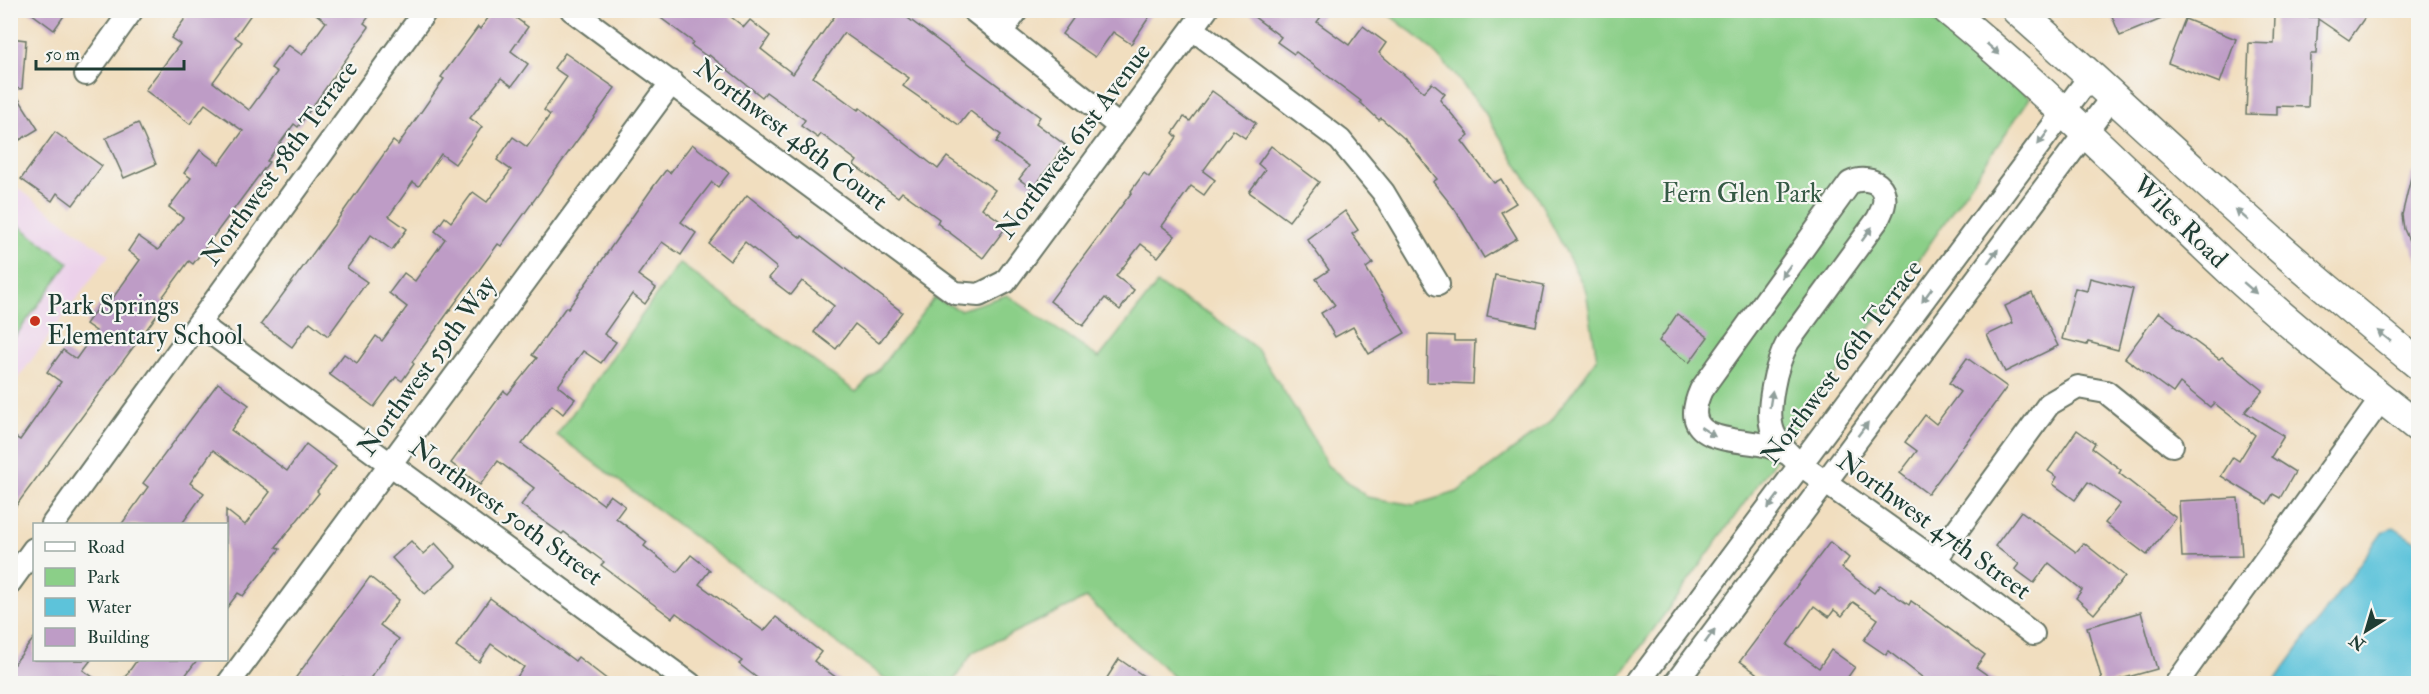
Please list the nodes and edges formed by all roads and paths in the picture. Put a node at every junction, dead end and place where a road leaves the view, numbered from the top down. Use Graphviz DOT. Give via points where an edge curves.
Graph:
graph roads {
  1 [pos="132,10"];
  2 [pos="426,10"];
  3 [pos="572,10"];
  4 [pos="973,10"];
  5 [pos="1017,10"];
  6 [pos="1206,10"];
  7 [pos="1948,10"];
  8 [pos="2017,10"];
  9 [pos="1192,29"];
  10 [pos="1002,31"];
  11 [pos="86,74"];
  12 [pos="2091,75"];
  13 [pos="672,82"];
  14 [pos="2113,96"];
  15 [pos="2063,111"];
  16 [pos="1119,126"];
  17 [pos="2086,132"];
  18 [pos="1438,284"];
  19 [pos="979,295"];
  20 [pos="199,324"];
  21 [pos="2418,364"];
  22 [pos="2382,398"];
  23 [pos="2418,427"];
  24 [pos="2172,445"];
  25 [pos="1794,459"];
  26 [pos="392,463"];
  27 [pos="1824,482"];
  28 [pos="53,523"];
  29 [pos="33,550"];
  30 [pos="1935,560"];
  31 [pos="10,582"];
  32 [pos="2033,634"];
  33 [pos="1657,656"];
  34 [pos="1684,680"];
  35 [pos="228,684"];
  36 [pos="690,684"];
  37 [pos="1637,684"];
  38 [pos="2176,684"];
  1 -- 11 [label="street"];
  2 -- 20 [label="street, Northwest 58th Terrace"];
  3 -- 13 [label="street, Northwest 48th Court"];
  4 -- 10 [label="street"];
  5 -- 10 [label="street"];
  6 -- 9 [label="street, Northwest 61st Avenue"];
  7 -- 15 [label="main road, Wiles Road, one-way"];
  8 -- 12 [label="main road, Wiles Road"];
  9 -- 16 [label="street, Northwest 61st Avenue"];
  9 -- 18 [label="street" via="1340,140 1383,192"];
  10 -- 16 [label="street"];
  12 -- 14 [label="main road, Wiles Road"];
  12 -- 15 [label="street, Northwest 66th Terrace"];
  13 -- 19 [label="street, Northwest 48th Court" via="955,292"];
  13 -- 26 [label="street, Northwest 59th Way"];
  14 -- 17 [label="street"];
  21 -- 14 [label="main road, Wiles Road, one-way" via="2308,273"];
  15 -- 17 [label="main road, Wiles Road"];
  15 -- 25 [label="street, Northwest 66th Terrace, one-way"];
  16 -- 19 [label="street, Northwest 61st Avenue" via="1005,282"];
  17 -- 22 [label="main road, Wiles Road, one-way" via="2234,274"];
  27 -- 17 [label="street, one-way"];
  20 -- 26 [label="street, Northwest 50th Street"];
  20 -- 28 [label="street, Northwest 58th Terrace"];
  22 -- 23 [label="main road, Wiles Road"];
  22 -- 38 [label="street"];
  24 -- 30 [label="street" via="2106,392 2078,387 2049,404"];
  25 -- 25 [label="street, one-way" via="1774,436 1769,421 1779,359 1878,219 1884,195 1869,179 1850,183 1697,398 1696,419 1710,436 1766,445"];
  25 -- 27 [label="street, Northwest 47th Street"];
  25 -- 33 [label="street, Northwest 66th Terrace, one-way"];
  26 -- 35 [label="street, Northwest 59th Way"];
  26 -- 36 [label="street, Northwest 50th Street"];
  27 -- 30 [label="street, Northwest 47th Street"];
  34 -- 27 [label="street, one-way"];
  29 -- 31 [label="street"];
  30 -- 32 [label="street, Northwest 47th Street"];
  33 -- 34 [label="street"];
  33 -- 37 [label="street, Northwest 66th Terrace"];
}
